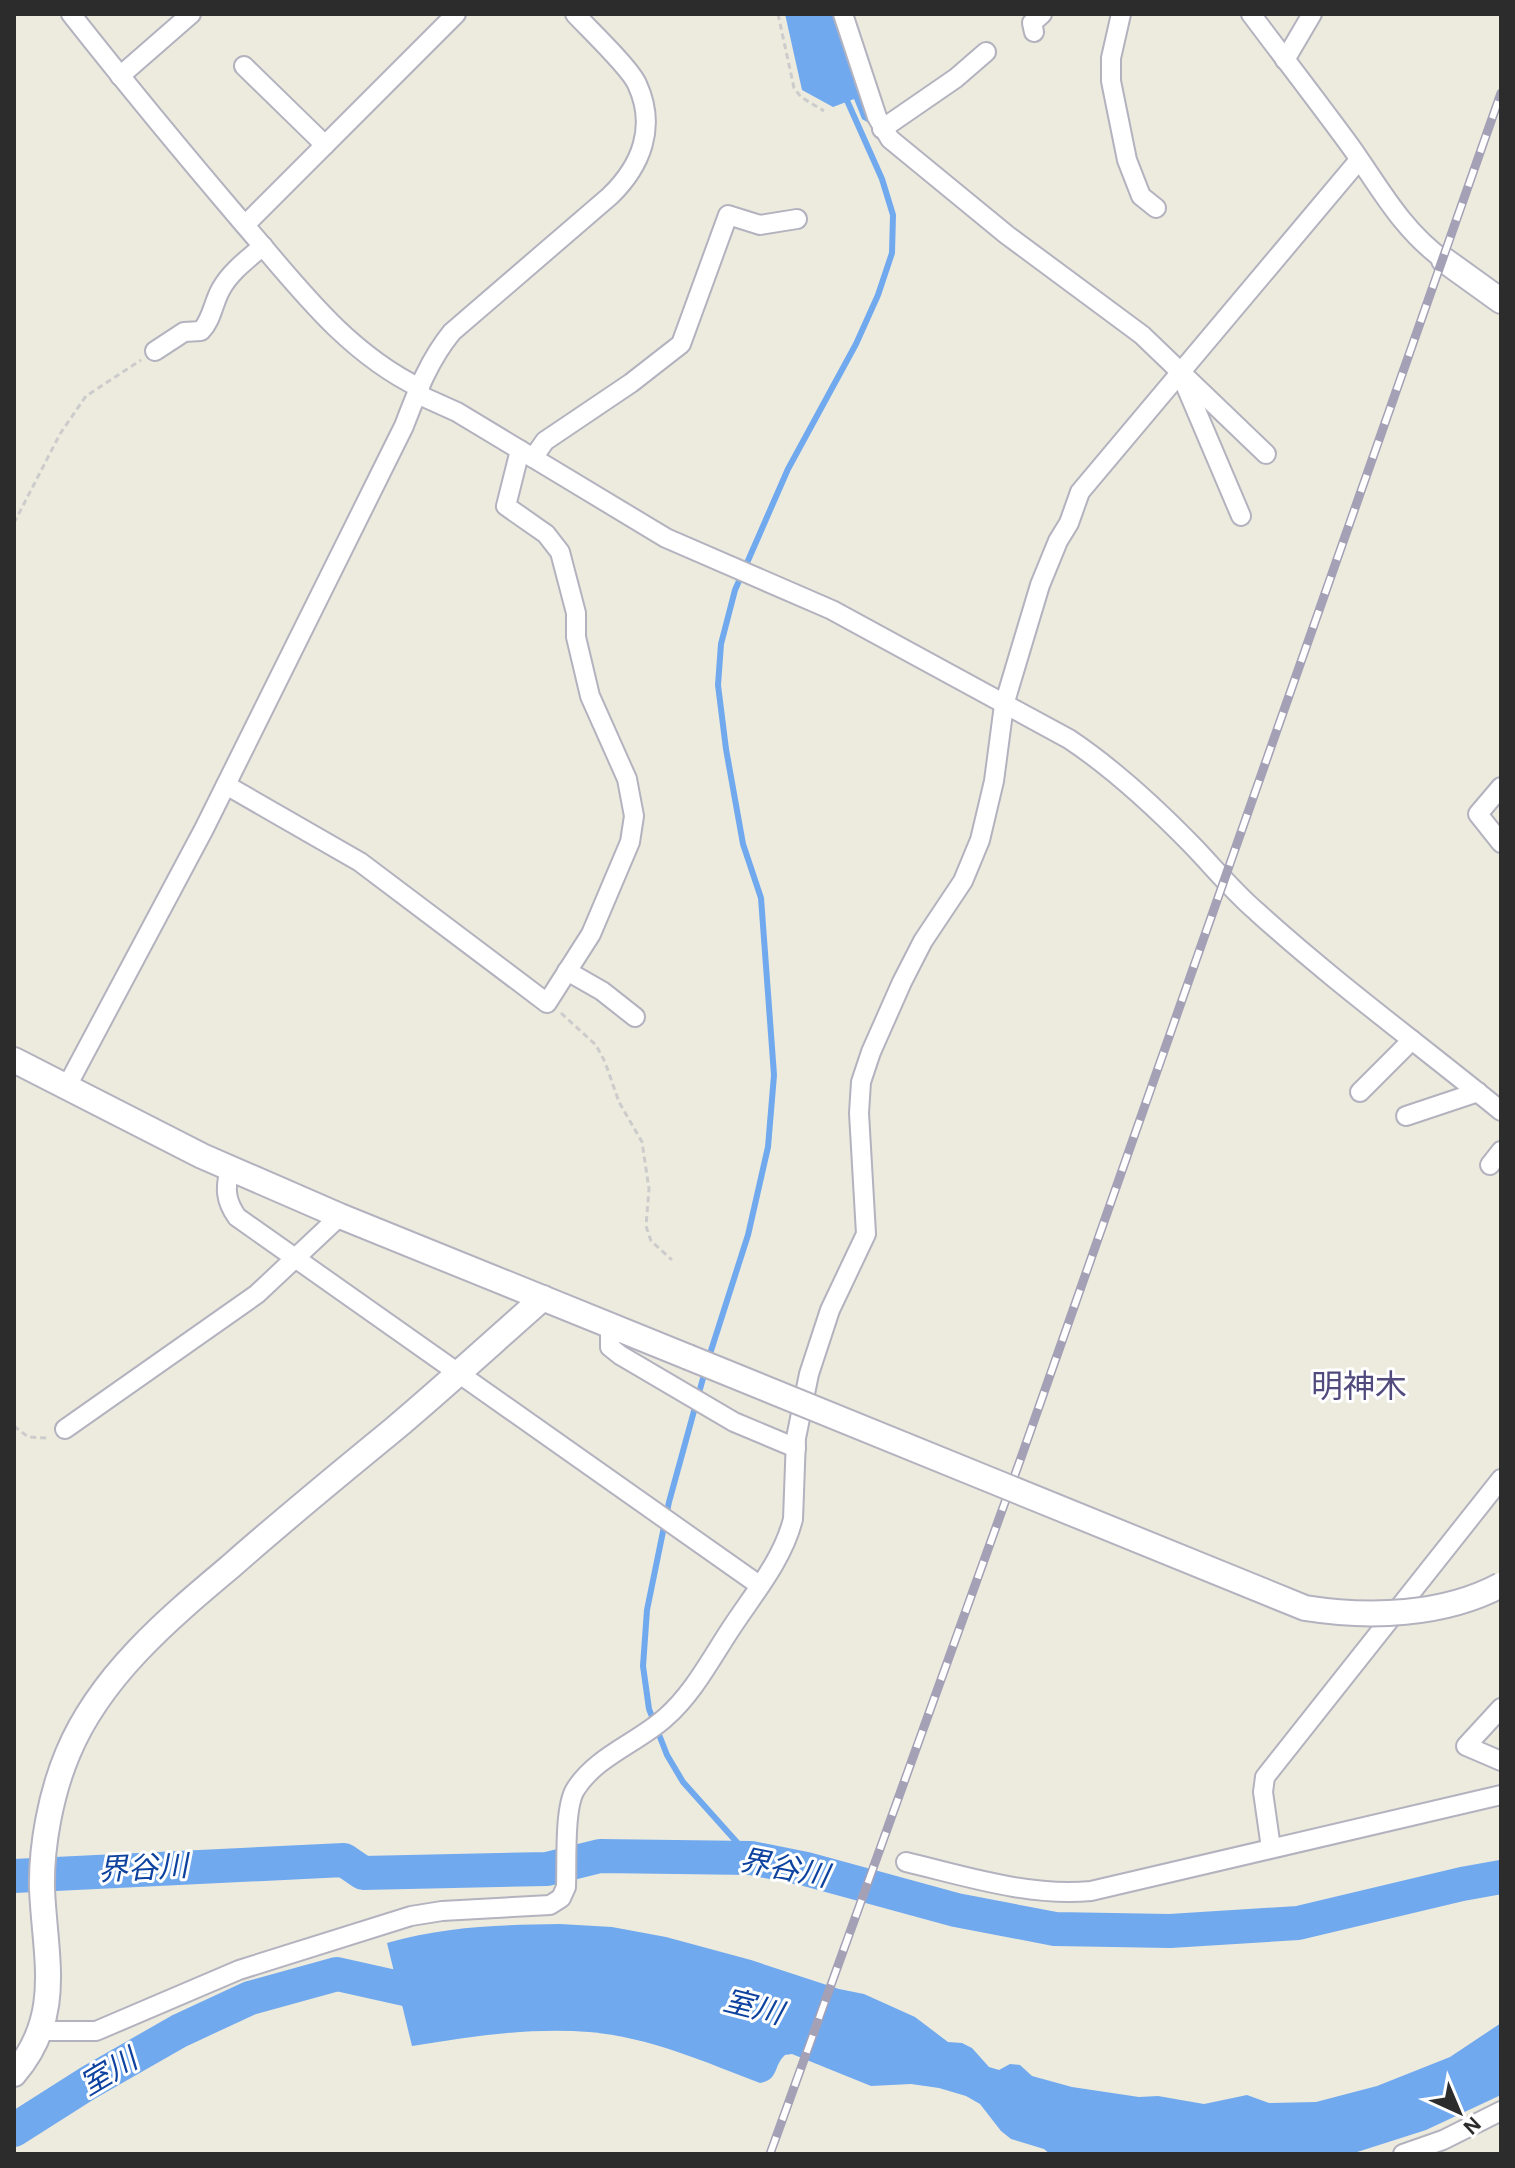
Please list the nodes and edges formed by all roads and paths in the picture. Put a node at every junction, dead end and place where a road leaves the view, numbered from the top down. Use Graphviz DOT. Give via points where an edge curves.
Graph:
graph roads {
  1 [pos="71,14"];
  2 [pos="191,14"];
  3 [pos="456,14"];
  4 [pos="575,14"];
  5 [pos="778,14"];
  6 [pos="843,14"];
  7 [pos="1121,14"];
  8 [pos="1251,14"];
  9 [pos="1312,14"];
  10 [pos="986,52"];
  11 [pos="1285,60"];
  12 [pos="244,66"];
  13 [pos="120,76"];
  14 [pos="824,111"];
  15 [pos="882,129"];
  16 [pos="325,145"];
  17 [pos="1359,160"];
  18 [pos="1156,208"];
  19 [pos="797,219"];
  20 [pos="245,225"];
  21 [pos="263,246"];
  22 [pos="1444,260"];
  23 [pos="1501,301"];
  24 [pos="155,351"];
  25 [pos="1180,372"];
  26 [pos="418,391"];
  27 [pos="527,454"];
  28 [pos="1266,454"];
  29 [pos="1241,516"];
  30 [pos="14,523"];
  31 [pos="1004,705"];
  32 [pos="226,785"];
  33 [pos="1501,787"];
  34 [pos="1501,843"];
  35 [pos="567,971"];
  36 [pos="547,1003"];
  37 [pos="635,1017"];
  38 [pos="1412,1040"];
  39 [pos="14,1060"];
  40 [pos="66,1088"];
  41 [pos="1360,1092"];
  42 [pos="1478,1092"];
  43 [pos="1501,1111"];
  44 [pos="1406,1116"];
  45 [pos="230,1168"];
  46 [pos="340,1216"];
  47 [pos="295,1258"];
  48 [pos="672,1260"];
  49 [pos="543,1298"];
  50 [pos="610,1325"];
  51 [pos="459,1372"];
  52 [pos="14,1426"];
  53 [pos="65,1429"];
  54 [pos="796,1448"];
  55 [pos="1501,1479"];
  56 [pos="759,1585"];
  57 [pos="1501,1585"];
  58 [pos="1501,1708"];
  59 [pos="1501,1761"];
  60 [pos="1501,1795"];
  61 [pos="1271,1848"];
  62 [pos="906,1862"];
  63 [pos="41,2031"];
  64 [pos="14,2074"];
  65 [pos="1501,2111"];
  66 [pos="1403,2154"];
  1 -- 13 [label="street"];
  2 -- 13 [label="street"];
  3 -- 16 [label="street"];
  4 -- 26 [label="street" via="637,82 645,121 641,155 610,196 452,332"];
  5 -- 14 [label="path" via="794,88"];
  6 -- 15 [label="street"];
  7 -- 18 [label="street" via="1111,81 1127,160 1141,196"];
  8 -- 11 [label="street"];
  9 -- 11 [label="street"];
  10 -- 15 [label="street"];
  11 -- 17 [label="street"];
  12 -- 16 [label="street"];
  13 -- 20 [label="street"];
  15 -- 25 [label="street" via="1007,235 1142,335"];
  16 -- 20 [label="street"];
  17 -- 22 [label="street" via="1397,215"];
  17 -- 25 [label="street"];
  19 -- 27 [label="street" via="760,225 728,215 681,344"];
  20 -- 21 [label="street"];
  21 -- 24 [label="street" via="221,288 201,331 184,332"];
  21 -- 26 [label="street" via="331,325"];
  22 -- 23 [label="street"];
  24 -- 30 [label="path" via="86,396"];
  25 -- 28 [label="street"];
  25 -- 29 [label="street"];
  25 -- 31 [label="street" via="1080,492 1040,585"];
  26 -- 27 [label="street"];
  26 -- 32 [label="street"];
  27 -- 31 [label="street" via="666,538 832,610"];
  27 -- 35 [label="street" via="506,506 546,534 560,552 590,696 627,779 634,816 614,883"];
  31 -- 38 [label="street" via="1097,758 1300,951"];
  31 -- 54 [label="street" via="980,840 963,881 902,982 861,1082 866,1234 815,1351"];
  32 -- 36 [label="street" via="360,862"];
  32 -- 40 [label="street"];
  33 -- 34 [label="street" via="1478,814"];
  35 -- 36 [label="street"];
  35 -- 37 [label="street"];
  36 -- 48 [label="path" via="585,1033 605,1062 619,1102 642,1142 651,1241"];
  38 -- 41 [label="street"];
  38 -- 42 [label="street"];
  39 -- 40 [label="street"];
  40 -- 45 [label="street"];
  42 -- 43 [label="street"];
  42 -- 44 [label="street"];
  45 -- 46 [label="street"];
  45 -- 47 [label="street" via="228,1204 237,1217"];
  46 -- 47 [label="street"];
  46 -- 49 [label="street"];
  47 -- 51 [label="street"];
  47 -- 53 [label="street" via="236,1310"];
  49 -- 50 [label="street"];
  49 -- 51 [label="street"];
  50 -- 54 [label="street" via="610,1347 620,1355 734,1422"];
  50 -- 57 [label="street, bridge" via="1305,1608 1344,1614 1413,1610"];
  51 -- 56 [label="street"];
  51 -- 63 [label="street" via="196,1595 112,1678 68,1752 56,1790 42,1887 49,1970"];
  52 -- 53 [label="path" via="28,1437 43,1439"];
  54 -- 56 [label="street" via="790,1533"];
  55 -- 61 [label="street" via="1265,1777"];
  56 -- 63 [label="street" via="685,1695 656,1726 581,1782 569,1806 566,1887 550,1905 442,1911 375,1926 239,1970 96,2031"];
  58 -- 59 [label="street" via="1466,1746"];
  60 -- 61 [label="street"];
  61 -- 62 [label="street" via="1065,1894"];
  63 -- 64 [label="street"];
  65 -- 66 [label="street"];
}
